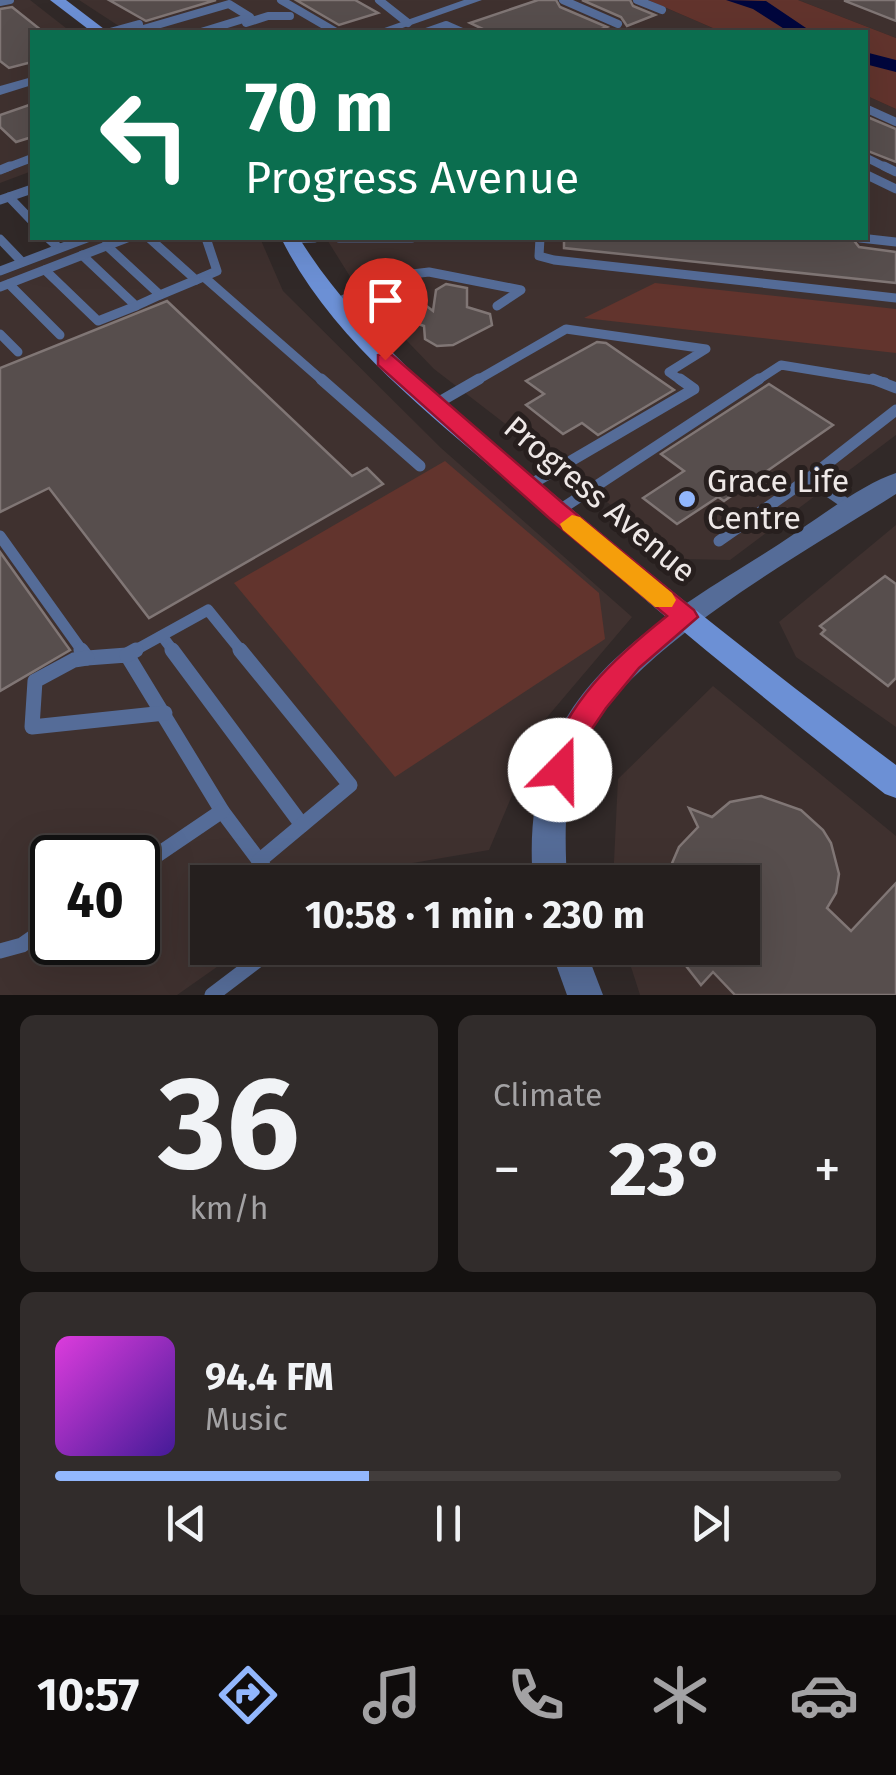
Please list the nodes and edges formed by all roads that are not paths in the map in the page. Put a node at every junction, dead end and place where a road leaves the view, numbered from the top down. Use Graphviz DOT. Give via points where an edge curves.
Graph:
graph roads {
  1 [pos="10,0"];
  2 [pos="57,0"];
  3 [pos="226,0"];
  4 [pos="281,0"];
  5 [pos="379,0"];
  6 [pos="476,0"];
  7 [pos="563,0"];
  8 [pos="638,0"];
  9 [pos="0,2"];
  10 [pos="662,10"];
  11 [pos="290,16"];
  12 [pos="428,16"];
  13 [pos="408,23"];
  14 [pos="618,24"];
  15 [pos="446,25"];
  16 [pos="98,30"];
  17 [pos="117,30"];
  18 [pos="142,30"];
  19 [pos="208,30"];
  20 [pos="220,30"];
  21 [pos="333,30"];
  22 [pos="386,30"];
  23 [pos="432,30"];
  24 [pos="457,30"];
  25 [pos="30,82"];
  26 [pos="0,91"];
  27 [pos="868,109"];
  28 [pos="896,122"];
  29 [pos="30,159"];
  30 [pos="868,159"];
  31 [pos="0,170"];
  32 [pos="896,172"];
  33 [pos="868,176"];
  34 [pos="30,190"];
  35 [pos="896,190"];
  36 [pos="4,199"];
  37 [pos="30,219"];
  38 [pos="0,239"];
  39 [pos="868,239"];
  40 [pos="50,240"];
  41 [pos="81,240"];
  42 [pos="122,240"];
  43 [pos="152,240"];
  44 [pos="207,240"];
  45 [pos="291,240"];
  46 [pos="539,240"];
  47 [pos="896,242"];
  48 [pos="106,246"];
  49 [pos="59,248"];
  50 [pos="82,255"];
  51 [pos="22,262"];
  52 [pos="45,270"];
  53 [pos="0,271"];
  54 [pos="200,278"];
  55 [pos="4,286"];
  56 [pos="160,295"];
  57 [pos="896,298"];
  58 [pos="332,304"];
  59 [pos="136,306"];
  60 [pos="497,306"];
  61 [pos="0,334"];
  62 [pos="60,336"];
  63 [pos="18,352"];
  64 [pos="896,388"];
  65 [pos="434,405"];
  66 [pos="896,410"];
  67 [pos="420,466"];
  68 [pos="809,478"];
  69 [pos="896,482"];
  70 [pos="528,486"];
  71 [pos="854,509"];
  72 [pos="557,512"];
  73 [pos="0,536"];
  74 [pos="720,540"];
  75 [pos="685,617"];
  76 [pos="162,636"];
  77 [pos="127,655"];
  78 [pos="87,658"];
  79 [pos="165,714"];
  80 [pos="896,784"];
  81 [pos="222,811"];
  82 [pos="302,825"];
  83 [pos="160,853"];
  84 [pos="259,862"];
  85 [pos="261,865"];
  86 [pos="550,865"];
  87 [pos="30,939"];
  88 [pos="0,951"];
  89 [pos="252,965"];
  90 [pos="574,965"];
  91 [pos="212,995"];
  92 [pos="585,995"];
  1 -- 9 [label="lane"];
  2 -- 16 [label="main road"];
  3 -- 17 [label="lane"];
  4 -- 21 [label="lane"];
  5 -- 13 [label="lane"];
  6 -- 12 [label="street"];
  7 -- 14 [label="lane"];
  8 -- 10 [label="lane"];
  11 -- 20 [label="lane"];
  12 -- 13 [label="street"];
  12 -- 15 [label="lane"];
  13 -- 22 [label="street"];
  15 -- 23 [label="lane"];
  15 -- 24 [label="lane"];
  18 -- 19 [label="lane" via="229,4 250,18"];
  25 -- 26 [label="street"];
  27 -- 28 [label="lane"];
  29 -- 31 [label="lane"];
  30 -- 32 [label="lane"];
  33 -- 35 [label="lane"];
  34 -- 36 [label="lane"];
  36 -- 37 [label="lane"];
  38 -- 51 [label="lane"];
  39 -- 47 [label="lane"];
  40 -- 49 [label="lane"];
  41 -- 49 [label="lane"];
  42 -- 48 [label="lane"];
  43 -- 54 [label="lane"];
  44 -- 54 [label="lane" via="217,272"];
  45 -- 58 [label="main road, Progress Avenue"];
  46 -- 57 [label="lane" via="539,256 554,260"];
  48 -- 50 [label="lane"];
  48 -- 56 [label="lane"];
  49 -- 51 [label="lane"];
  50 -- 52 [label="lane"];
  50 -- 59 [label="lane"];
  51 -- 53 [label="lane"];
  52 -- 55 [label="lane"];
  52 -- 59 [label="lane" via="98,322"];
  54 -- 56 [label="lane"];
  54 -- 67 [label="lane"];
  55 -- 62 [label="lane"];
  56 -- 59 [label="lane"];
  58 -- 60 [label="lane" via="395,276 428,272 521,290"];
  58 -- 65 [label="main road, Progress Avenue"];
  61 -- 63 [label="lane"];
  64 -- 72 [label="lane" via="781,365"];
  65 -- 70 [label="main road, Progress Avenue"];
  65 -- 70 [label="lane" via="566,329 706,349 670,372 694,389"];
  66 -- 68 [label="lane"];
  68 -- 71 [label="lane"];
  68 -- 74 [label="lane"];
  69 -- 71 [label="street"];
  70 -- 72 [label="main road, Progress Avenue"];
  71 -- 75 [label="street"];
  72 -- 75 [label="main road, Progress Avenue"];
  73 -- 78 [label="lane"];
  75 -- 80 [label="main road, Progress Avenue"];
  75 -- 86 [label="street" via="630,660 568,741 552,800"];
  76 -- 77 [label="lane"];
  76 -- 82 [label="lane"];
  76 -- 82 [label="lane" via="208,610 350,785"];
  77 -- 78 [label="lane"];
  77 -- 79 [label="lane"];
  78 -- 79 [label="lane" via="34,682 32,727"];
  79 -- 81 [label="lane"];
  81 -- 83 [label="lane"];
  81 -- 84 [label="lane"];
  82 -- 84 [label="lane"];
  84 -- 85 [label="lane"];
  87 -- 88 [label="lane"];
  89 -- 91 [label="lane"];
  90 -- 92 [label="street"];
}
